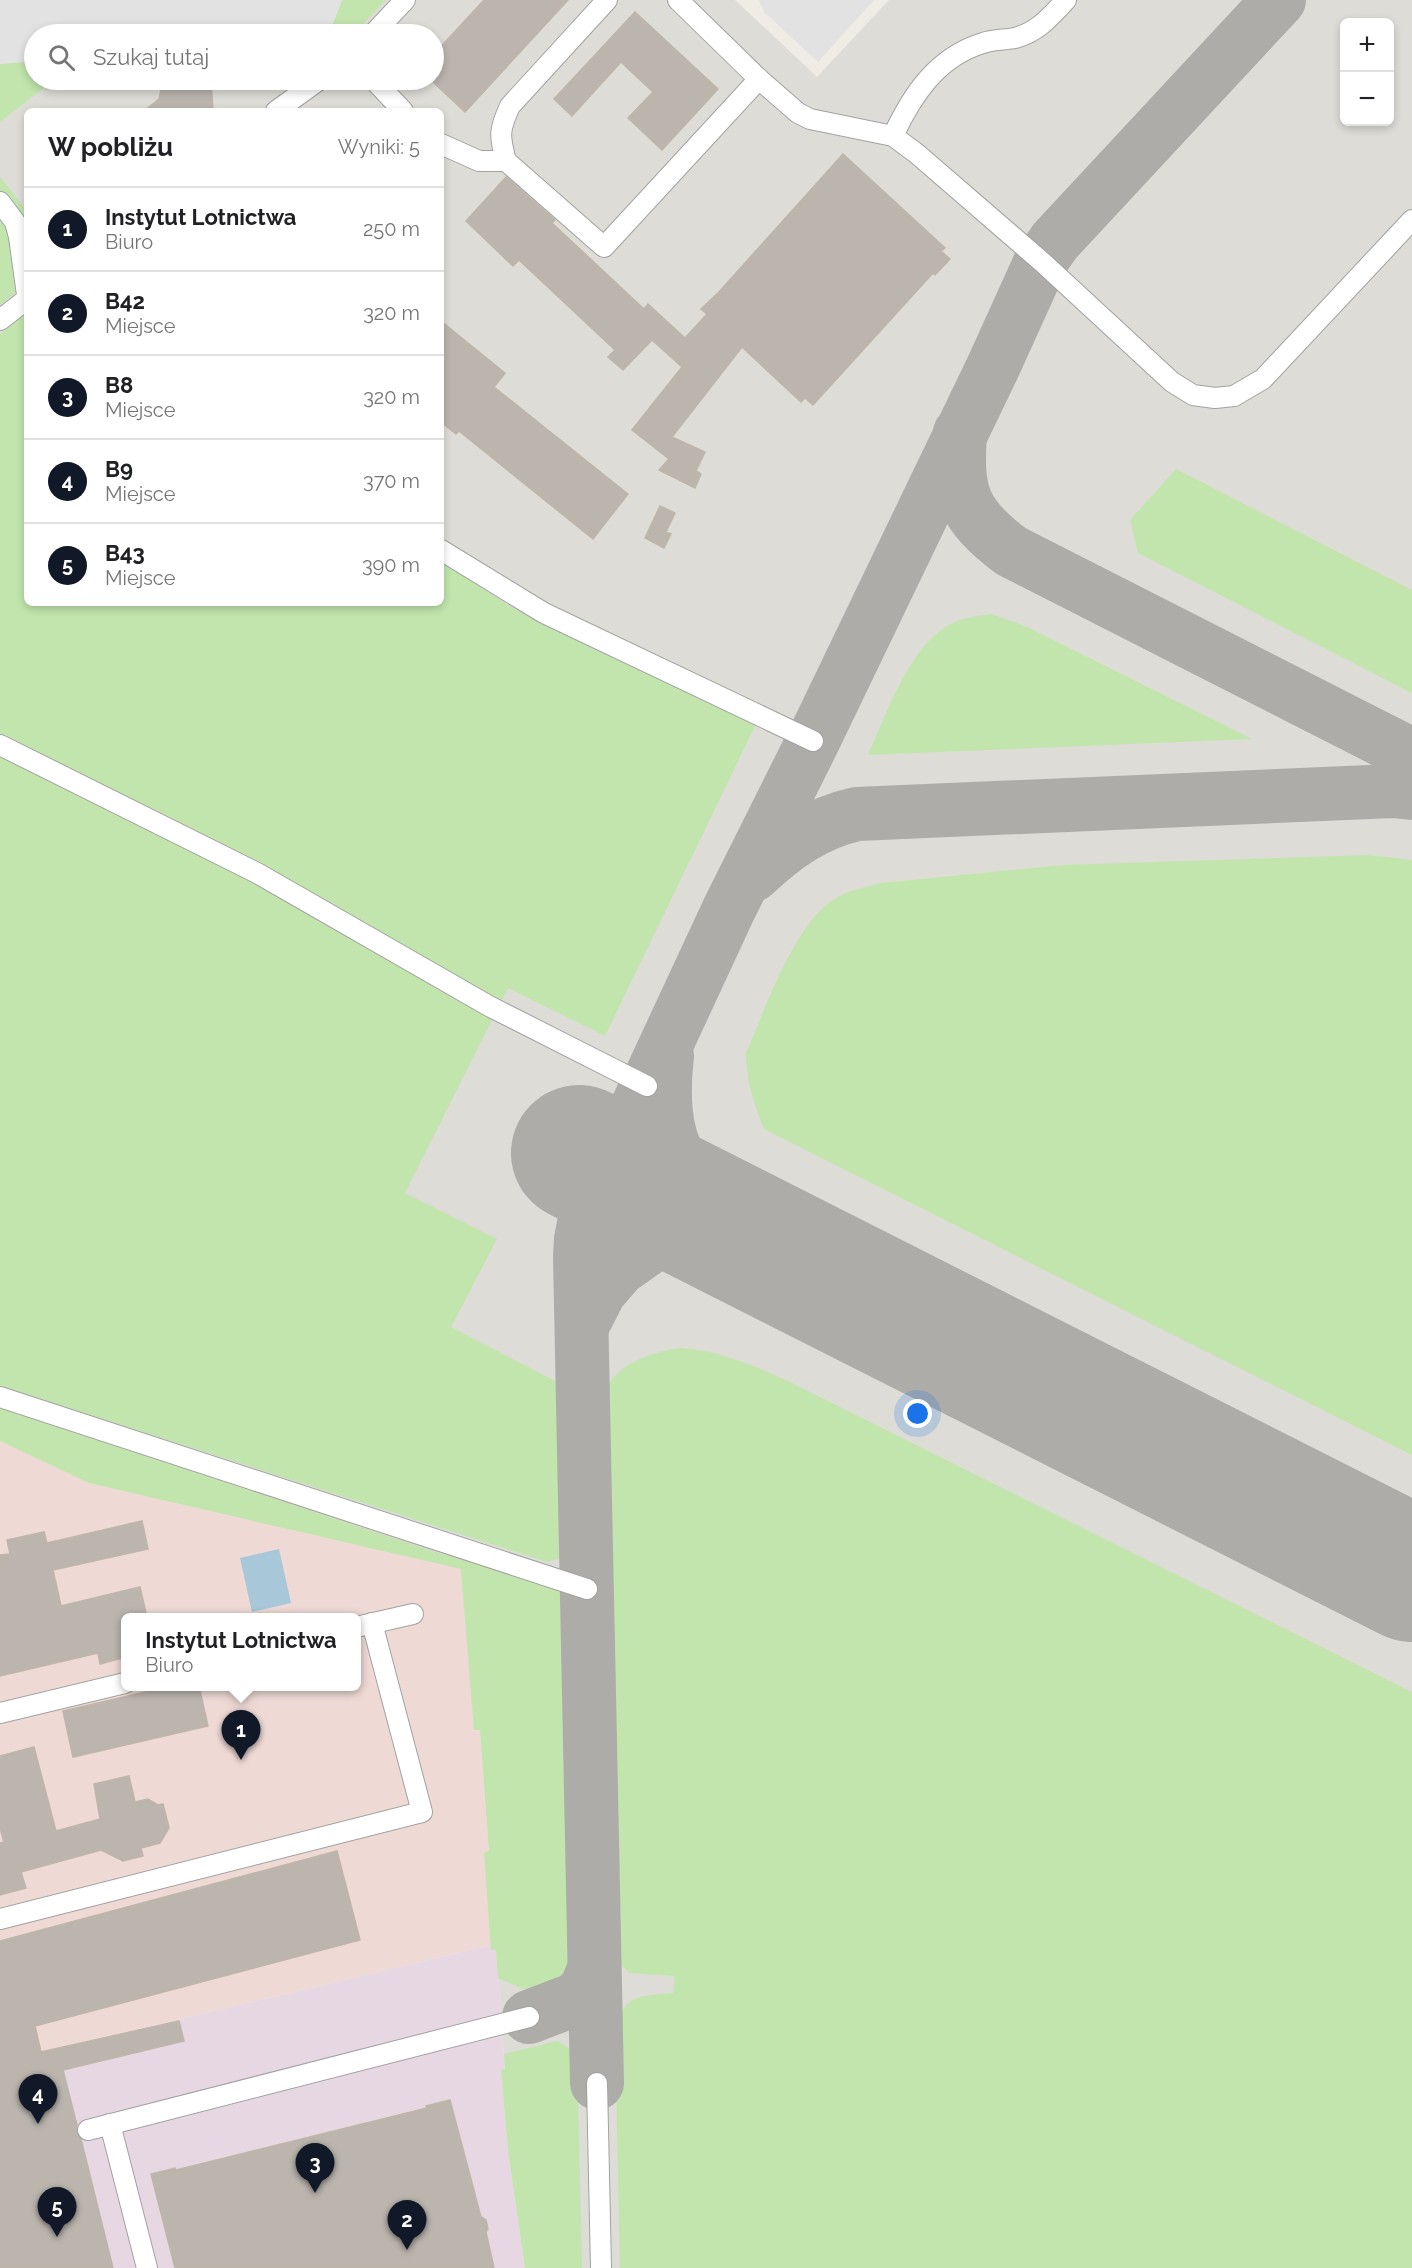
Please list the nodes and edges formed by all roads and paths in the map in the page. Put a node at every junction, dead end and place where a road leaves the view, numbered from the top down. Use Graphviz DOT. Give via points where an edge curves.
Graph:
graph roads {
  1 [pos="405,0"];
  2 [pos="607,0"];
  3 [pos="678,0"];
  4 [pos="1066,0"];
  5 [pos="382,24"];
  6 [pos="759,79"];
  7 [pos="305,90"];
  8 [pos="383,90"];
  9 [pos="280,108"];
  10 [pos="400,108"];
  11 [pos="893,136"];
  12 [pos="444,145"];
  13 [pos="506,161"];
  14 [pos="0,202"];
  15 [pos="1412,220"];
  16 [pos="24,278"];
  17 [pos="24,300"];
  18 [pos="0,320"];
  19 [pos="444,552"];
  20 [pos="813,741"];
  21 [pos="0,745"];
  22 [pos="647,1086"];
  23 [pos="0,1397"];
  24 [pos="587,1589"];
  25 [pos="413,1614"];
  26 [pos="364,1625"];
  27 [pos="121,1684"];
  28 [pos="0,1713"];
  29 [pos="0,1919"];
  30 [pos="529,2017"];
  31 [pos="597,2083"];
  32 [pos="110,2124"];
  33 [pos="88,2130"];
  34 [pos="147,2268"];
  35 [pos="601,2268"];
  1 -- 5 [label="street"];
  2 -- 13 [label="street" via="510,106 501,126"];
  3 -- 6 [label="street"];
  4 -- 11 [label="street" via="1043,25 1026,34 985,42 948,61 907,105"];
  6 -- 11 [label="street" via="810,119"];
  6 -- 13 [label="street" via="604,247"];
  7 -- 9 [label="street"];
  8 -- 10 [label="street"];
  11 -- 15 [label="street" via="1041,261 1172,382 1193,395 1234,396 1263,379"];
  12 -- 13 [label="street" via="478,161"];
  14 -- 16 [label="street" via="15,222"];
  17 -- 18 [label="street"];
  19 -- 20 [label="street" via="544,613"];
  21 -- 22 [label="street" via="257,873 489,1006"];
  23 -- 24 [label="street"];
  25 -- 26 [label="street"];
  26 -- 29 [label="street" via="422,1812"];
  27 -- 28 [label="street"];
  30 -- 32 [label="street"];
  31 -- 35 [label="street"];
  32 -- 33 [label="street"];
  32 -- 34 [label="street"];
}
